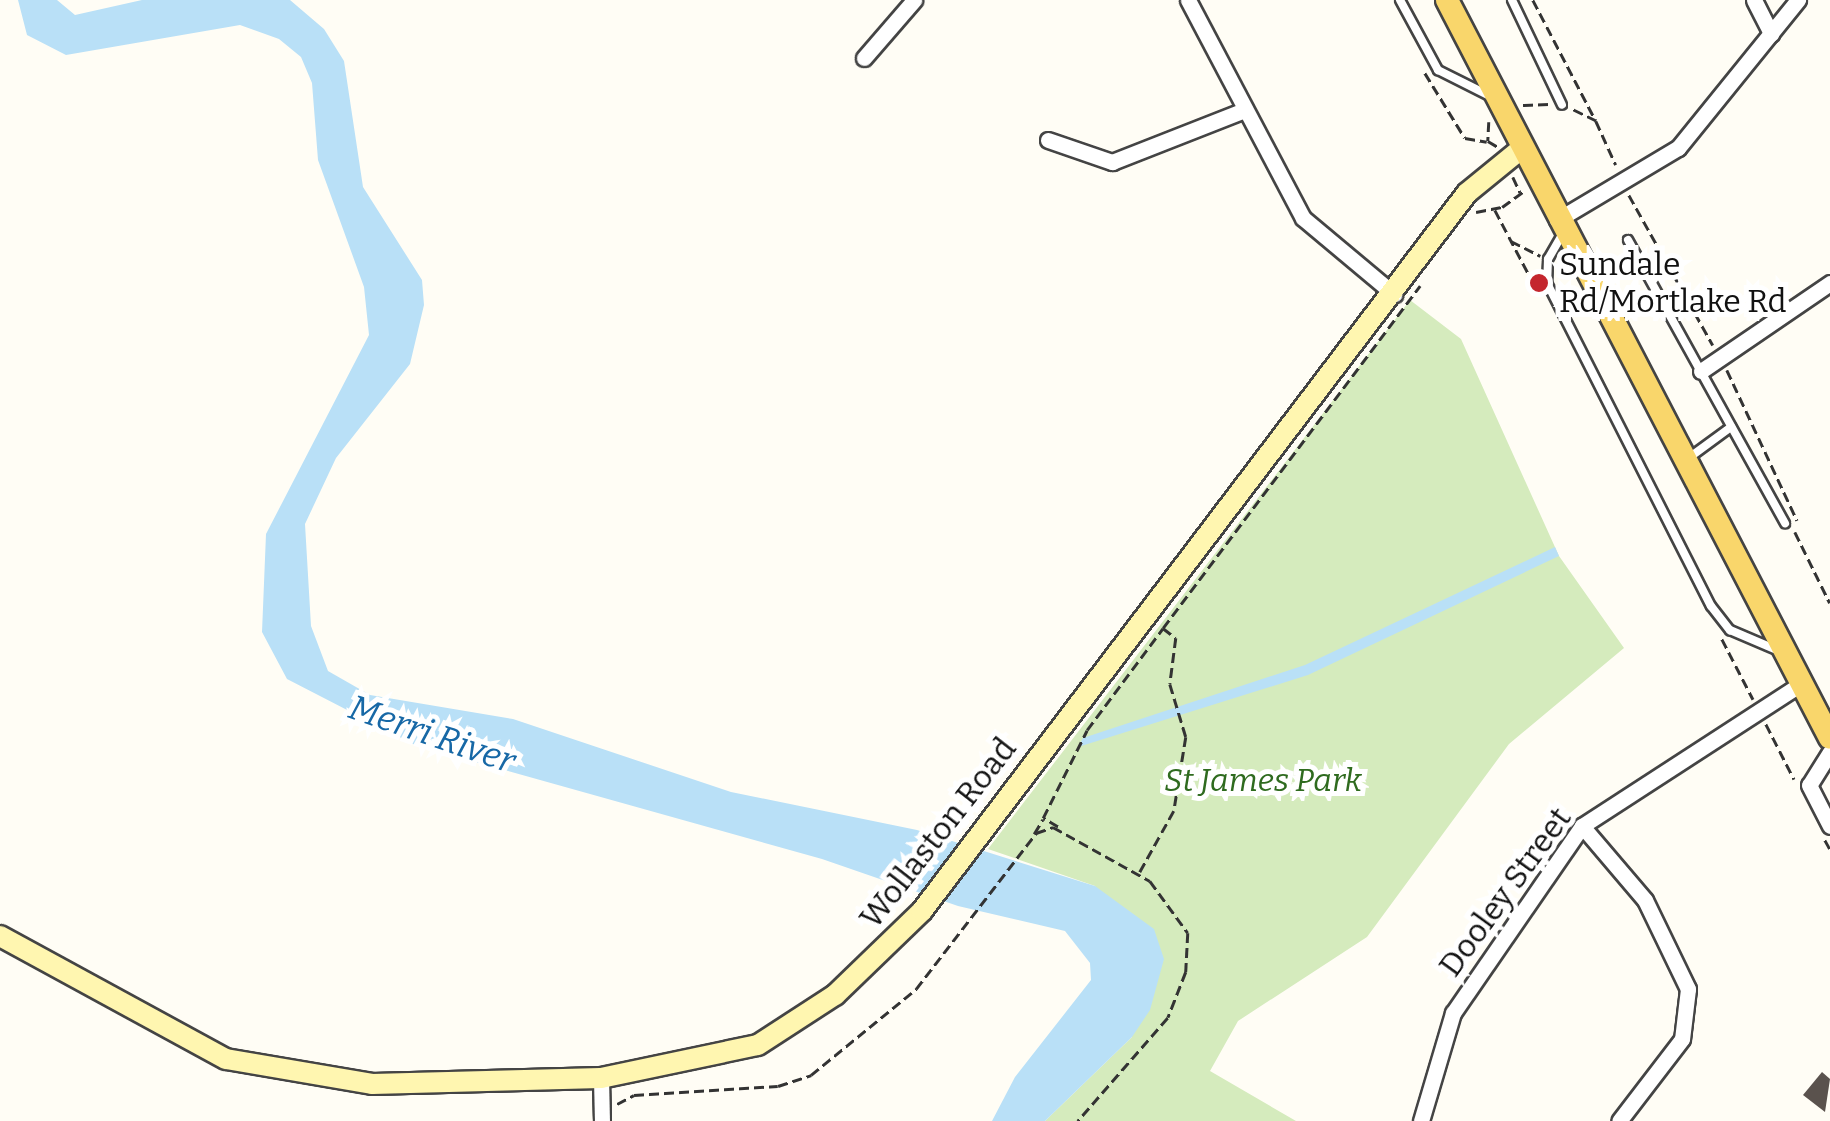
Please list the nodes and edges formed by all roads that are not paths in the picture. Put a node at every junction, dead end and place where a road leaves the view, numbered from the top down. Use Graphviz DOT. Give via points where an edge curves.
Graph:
graph roads {
  1 [pos="914,0"];
  2 [pos="1188,0"];
  3 [pos="1400,0"];
  4 [pos="1446,0"];
  5 [pos="1512,0"];
  6 [pos="1754,0"];
  7 [pos="1798,0"];
  8 [pos="1770,34"];
  9 [pos="864,58"];
  10 [pos="1562,105"];
  11 [pos="1500,106"];
  12 [pos="1246,110"];
  13 [pos="1048,140"];
  14 [pos="1512,154"];
  15 [pos="1560,226"];
  16 [pos="1628,240"];
  17 [pos="1830,283"];
  18 [pos="1394,294"];
  19 [pos="1701,371"];
  20 [pos="1731,427"];
  21 [pos="1684,461"];
  22 [pos="1786,523"];
  23 [pos="1786,652"];
  24 [pos="1802,683"];
  25 [pos="1830,738"];
  26 [pos="1830,752"];
  27 [pos="1582,826"];
  28 [pos="1830,826"];
  29 [pos="0,936"];
  30 [pos="600,1078"];
  31 [pos="601,1114"];
  32 [pos="1421,1121"];
  33 [pos="1618,1121"];
  1 -- 9 [label="street"];
  2 -- 12 [label="street"];
  3 -- 11 [label="lane" via="1438,70"];
  4 -- 11 [label="main road"];
  5 -- 10 [label="lane"];
  6 -- 8 [label="street"];
  7 -- 8 [label="street"];
  8 -- 15 [label="street" via="1678,148"];
  11 -- 14 [label="main road"];
  12 -- 13 [label="street" via="1112,162"];
  12 -- 18 [label="street" via="1314,235"];
  14 -- 15 [label="main road"];
  14 -- 18 [label="street, Wollaston Road" via="1467,193"];
  15 -- 21 [label="main road"];
  15 -- 23 [label="lane" via="1547,283 1712,606 1730,630"];
  16 -- 19 [label="lane"];
  17 -- 19 [label="street"];
  18 -- 30 [label="street, Wollaston Road" via="922,911 836,994 758,1046"];
  19 -- 20 [label="lane"];
  20 -- 21 [label="lane"];
  20 -- 22 [label="lane"];
  21 -- 23 [label="main road"];
  23 -- 24 [label="main road"];
  24 -- 25 [label="main road"];
  24 -- 27 [label="street, Dooley Street"];
  26 -- 28 [label="street" via="1809,784"];
  27 -- 32 [label="street, Dooley Street" via="1452,1013"];
  27 -- 33 [label="street" via="1645,900 1688,989 1682,1039"];
  29 -- 30 [label="street, Wollaston Road" via="226,1059 372,1084"];
  30 -- 31 [label="street"];
}
